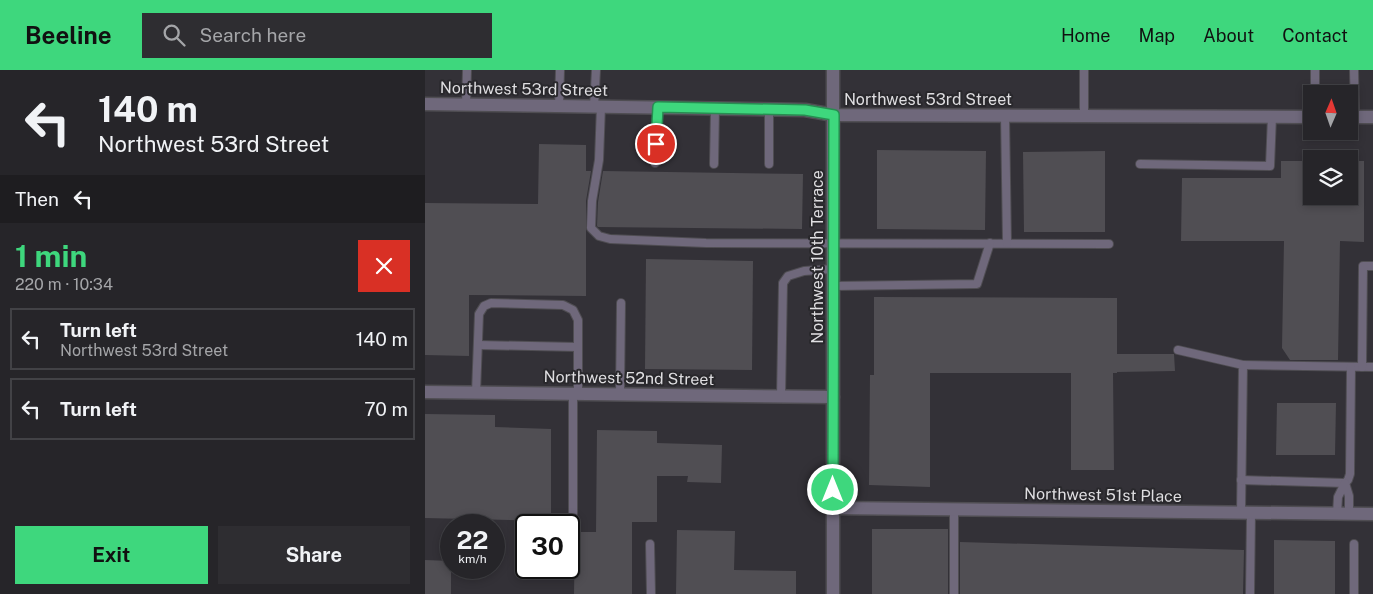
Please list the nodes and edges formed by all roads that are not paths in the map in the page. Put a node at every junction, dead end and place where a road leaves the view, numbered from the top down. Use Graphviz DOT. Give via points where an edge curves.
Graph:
graph roads {
  1 [pos="467,70"];
  2 [pos="560,70"];
  3 [pos="596,70"];
  4 [pos="833,70"];
  5 [pos="1084,70"];
  6 [pos="1315,70"];
  7 [pos="1354,70"];
  8 [pos="1315,85"];
  9 [pos="1353,85"];
  10 [pos="425,104"];
  11 [pos="466,104"];
  12 [pos="559,106"];
  13 [pos="598,106"];
  14 [pos="658,107"];
  15 [pos="715,108"];
  16 [pos="769,109"];
  17 [pos="834,115"];
  18 [pos="1005,115"];
  19 [pos="1084,116"];
  20 [pos="1272,116"];
  21 [pos="1303,117"];
  22 [pos="1358,117"];
  23 [pos="1373,117"];
  24 [pos="655,163"];
  25 [pos="714,164"];
  26 [pos="769,164"];
  27 [pos="1140,164"];
  28 [pos="833,242"];
  29 [pos="990,243"];
  30 [pos="1007,243"];
  31 [pos="1109,244"];
  32 [pos="1373,266"];
  33 [pos="833,269"];
  34 [pos="833,286"];
  35 [pos="621,303"];
  36 [pos="478,345"];
  37 [pos="578,347"];
  38 [pos="1178,350"];
  39 [pos="1243,365"];
  40 [pos="1351,367"];
  41 [pos="1363,367"];
  42 [pos="1373,367"];
  43 [pos="425,392"];
  44 [pos="476,393"];
  45 [pos="575,394"];
  46 [pos="620,394"];
  47 [pos="781,397"];
  48 [pos="833,397"];
  49 [pos="1241,480"];
  50 [pos="1345,483"];
  51 [pos="833,508"];
  52 [pos="954,509"];
  53 [pos="573,513"];
  54 [pos="1246,513"];
  55 [pos="1343,514"];
  56 [pos="1373,514"];
  57 [pos="650,544"];
  58 [pos="1354,544"];
  59 [pos="651,594"];
  60 [pos="833,594"];
  61 [pos="954,594"];
  62 [pos="1250,594"];
  63 [pos="1354,594"];
  1 -- 11 [label="lane"];
  2 -- 12 [label="lane"];
  3 -- 13 [label="lane"];
  4 -- 17 [label="street, Northwest 10th Terrace"];
  5 -- 19 [label="lane"];
  6 -- 8 [label="lane"];
  7 -- 9 [label="lane"];
  10 -- 11 [label="street, Northwest 53rd Street"];
  11 -- 12 [label="street, Northwest 53rd Street"];
  12 -- 13 [label="street, Northwest 53rd Street"];
  13 -- 14 [label="street, Northwest 53rd Street"];
  13 -- 28 [label="lane" via="599,160 591,228 599,236 705,243"];
  14 -- 15 [label="street, Northwest 53rd Street"];
  14 -- 24 [label="lane"];
  15 -- 16 [label="street, Northwest 53rd Street"];
  15 -- 25 [label="lane"];
  16 -- 17 [label="street, Northwest 53rd Street"];
  16 -- 26 [label="lane"];
  17 -- 18 [label="street, Northwest 53rd Street"];
  17 -- 28 [label="street, Northwest 10th Terrace"];
  18 -- 19 [label="street, Northwest 53rd Street"];
  18 -- 30 [label="lane"];
  19 -- 20 [label="street, Northwest 53rd Street"];
  20 -- 21 [label="street, Northwest 53rd Street"];
  20 -- 27 [label="lane" via="1270,166"];
  22 -- 23 [label="street"];
  28 -- 29 [label="lane"];
  28 -- 33 [label="street, Northwest 10th Terrace"];
  29 -- 30 [label="lane"];
  29 -- 34 [label="lane" via="977,284"];
  30 -- 31 [label="lane"];
  32 -- 41 [label="lane" via="1363,266"];
  33 -- 34 [label="street, Northwest 10th Terrace"];
  33 -- 47 [label="lane" via="804,271 788,276 783,283"];
  34 -- 48 [label="street, Northwest 10th Terrace"];
  35 -- 46 [label="lane"];
  36 -- 37 [label="lane"];
  36 -- 37 [label="lane" via="479,314 484,306 491,303 570,307 578,320"];
  36 -- 44 [label="lane"];
  37 -- 45 [label="lane"];
  38 -- 39 [label="lane"];
  39 -- 40 [label="lane"];
  39 -- 49 [label="lane"];
  40 -- 41 [label="lane"];
  40 -- 50 [label="lane" via="1350,474"];
  41 -- 42 [label="lane"];
  43 -- 44 [label="street, Northwest 52nd Street"];
  44 -- 45 [label="street, Northwest 52nd Street"];
  45 -- 46 [label="street, Northwest 52nd Street"];
  45 -- 53 [label="lane"];
  46 -- 47 [label="street, Northwest 52nd Street"];
  47 -- 48 [label="street, Northwest 52nd Street"];
  48 -- 51 [label="street, Northwest 10th Terrace"];
  49 -- 50 [label="lane"];
  49 -- 54 [label="lane"];
  50 -- 55 [label="lane" via="1349,496"];
  50 -- 55 [label="lane" via="1338,497"];
  51 -- 52 [label="street, Northwest 51st Place"];
  51 -- 60 [label="street, Northwest 10th Terrace"];
  52 -- 54 [label="street, Northwest 51st Place"];
  52 -- 61 [label="lane"];
  54 -- 55 [label="street, Northwest 51st Place"];
  54 -- 62 [label="lane"];
  55 -- 56 [label="street, Northwest 51st Place"];
  57 -- 59 [label="lane"];
  58 -- 63 [label="lane"];
}
